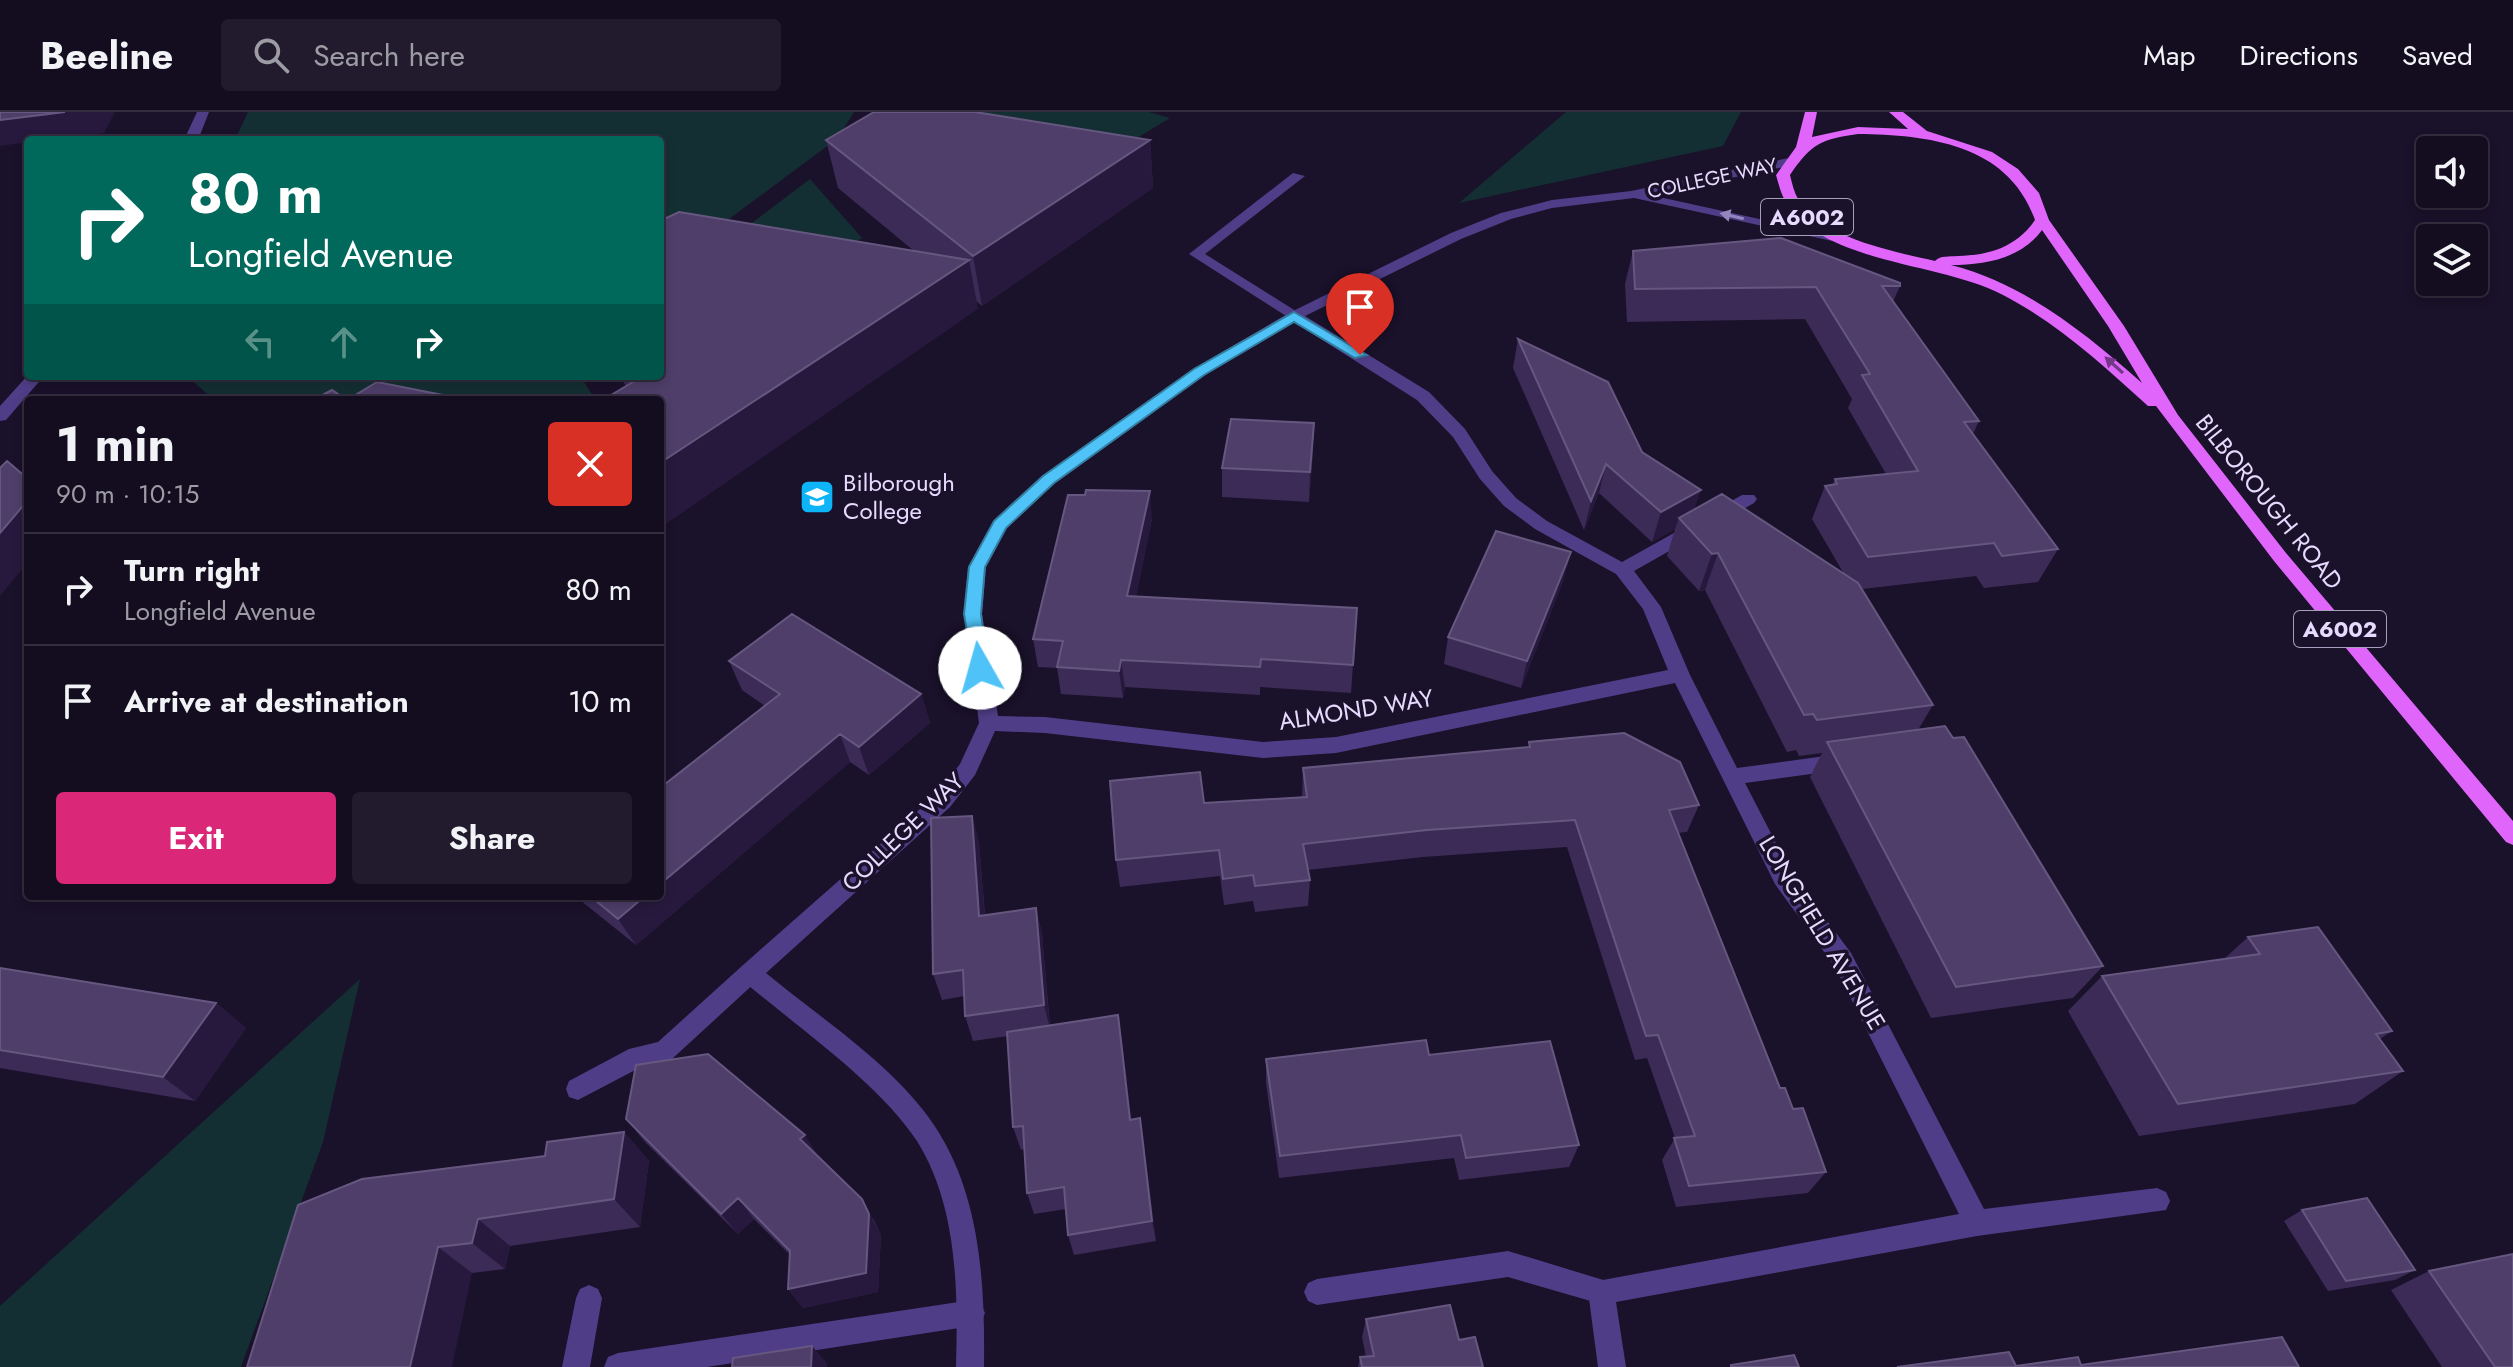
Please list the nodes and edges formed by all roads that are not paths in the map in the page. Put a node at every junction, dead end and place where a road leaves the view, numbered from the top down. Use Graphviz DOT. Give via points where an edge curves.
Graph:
graph roads {
  1 [pos="203,112"];
  2 [pos="1811,112"];
  3 [pos="1895,112"];
  4 [pos="1922,134"];
  5 [pos="193,136"];
  6 [pos="1803,147"];
  7 [pos="1793,161"];
  8 [pos="1298,176"];
  9 [pos="1631,195"];
  10 [pos="2042,220"];
  11 [pos="1863,246"];
  12 [pos="1926,261"];
  13 [pos="1294,316"];
  14 [pos="32,380"];
  15 [pos="0,416"];
  16 [pos="2171,418"];
  17 [pos="1748,499"];
  18 [pos="1622,570"];
  19 [pos="1680,675"];
  20 [pos="989,723"];
  21 [pos="1866,758"];
  22 [pos="1732,777"];
  23 [pos="2513,836"];
  24 [pos="750,973"];
  25 [pos="578,1089"];
  26 [pos="2157,1201"];
  27 [pos="1977,1223"];
  28 [pos="1601,1291"];
  29 [pos="1317,1292"];
  30 [pos="589,1298"];
  31 [pos="972,1313"];
  32 [pos="576,1367"];
  33 [pos="618,1367"];
  34 [pos="970,1367"];
  35 [pos="1612,1367"];
  1 -- 5 [label="street"];
  2 -- 6 [label="main road"];
  3 -- 4 [label="main road, BILBOROUGH ROAD / A6002"];
  4 -- 6 [label="main road, BILBOROUGH ROAD / A6002" via="1847,132"];
  4 -- 10 [label="main road, BILBOROUGH ROAD / A6002" via="1996,159 2023,178 2039,199"];
  6 -- 7 [label="main road"];
  7 -- 9 [label="street, COLLEGE WAY"];
  7 -- 11 [label="main road, BILBOROUGH ROAD / A6002" via="1783,175 1791,201 1812,222"];
  8 -- 13 [label="street, LONGFIELD AVENUE" via="1196,254"];
  11 -- 9 [label="street, COLLEGE WAY, one-way"];
  9 -- 13 [label="street, COLLEGE WAY" via="1552,204 1506,216"];
  10 -- 12 [label="main road, BILBOROUGH ROAD / A6002" via="2031,239 2006,254"];
  10 -- 16 [label="main road, BILBOROUGH ROAD / A6002" via="2116,326"];
  11 -- 12 [label="main road, BILBOROUGH ROAD / A6002"];
  16 -- 12 [label="main road, BILBOROUGH ROAD / A6002, one-way" via="2102,355 2045,313 2003,288"];
  13 -- 18 [label="street, LONGFIELD AVENUE" via="1423,396 1459,433 1510,502"];
  13 -- 20 [label="street, COLLEGE WAY" via="1199,372 1048,480 1000,524 977,567 973,614"];
  14 -- 15 [label="street"];
  16 -- 23 [label="main road, BILBOROUGH ROAD / A6002"];
  17 -- 18 [label="street"];
  18 -- 19 [label="street, LONGFIELD AVENUE" via="1652,607"];
  19 -- 20 [label="street, ALMOND WAY" via="1336,745 1263,750"];
  19 -- 22 [label="street, LONGFIELD AVENUE"];
  20 -- 24 [label="street, COLLEGE WAY" via="968,769 943,801"];
  21 -- 22 [label="street"];
  22 -- 27 [label="street, LONGFIELD AVENUE" via="1783,878 1843,960"];
  24 -- 25 [label="street, COLLEGE WAY" via="664,1051 637,1057"];
  24 -- 31 [label="street" via="905,1107 932,1146 954,1199"];
  26 -- 27 [label="street"];
  27 -- 28 [label="street"];
  28 -- 29 [label="street" via="1508,1264"];
  28 -- 35 [label="street"];
  30 -- 32 [label="street"];
  31 -- 33 [label="street"];
  31 -- 34 [label="street"];
}
